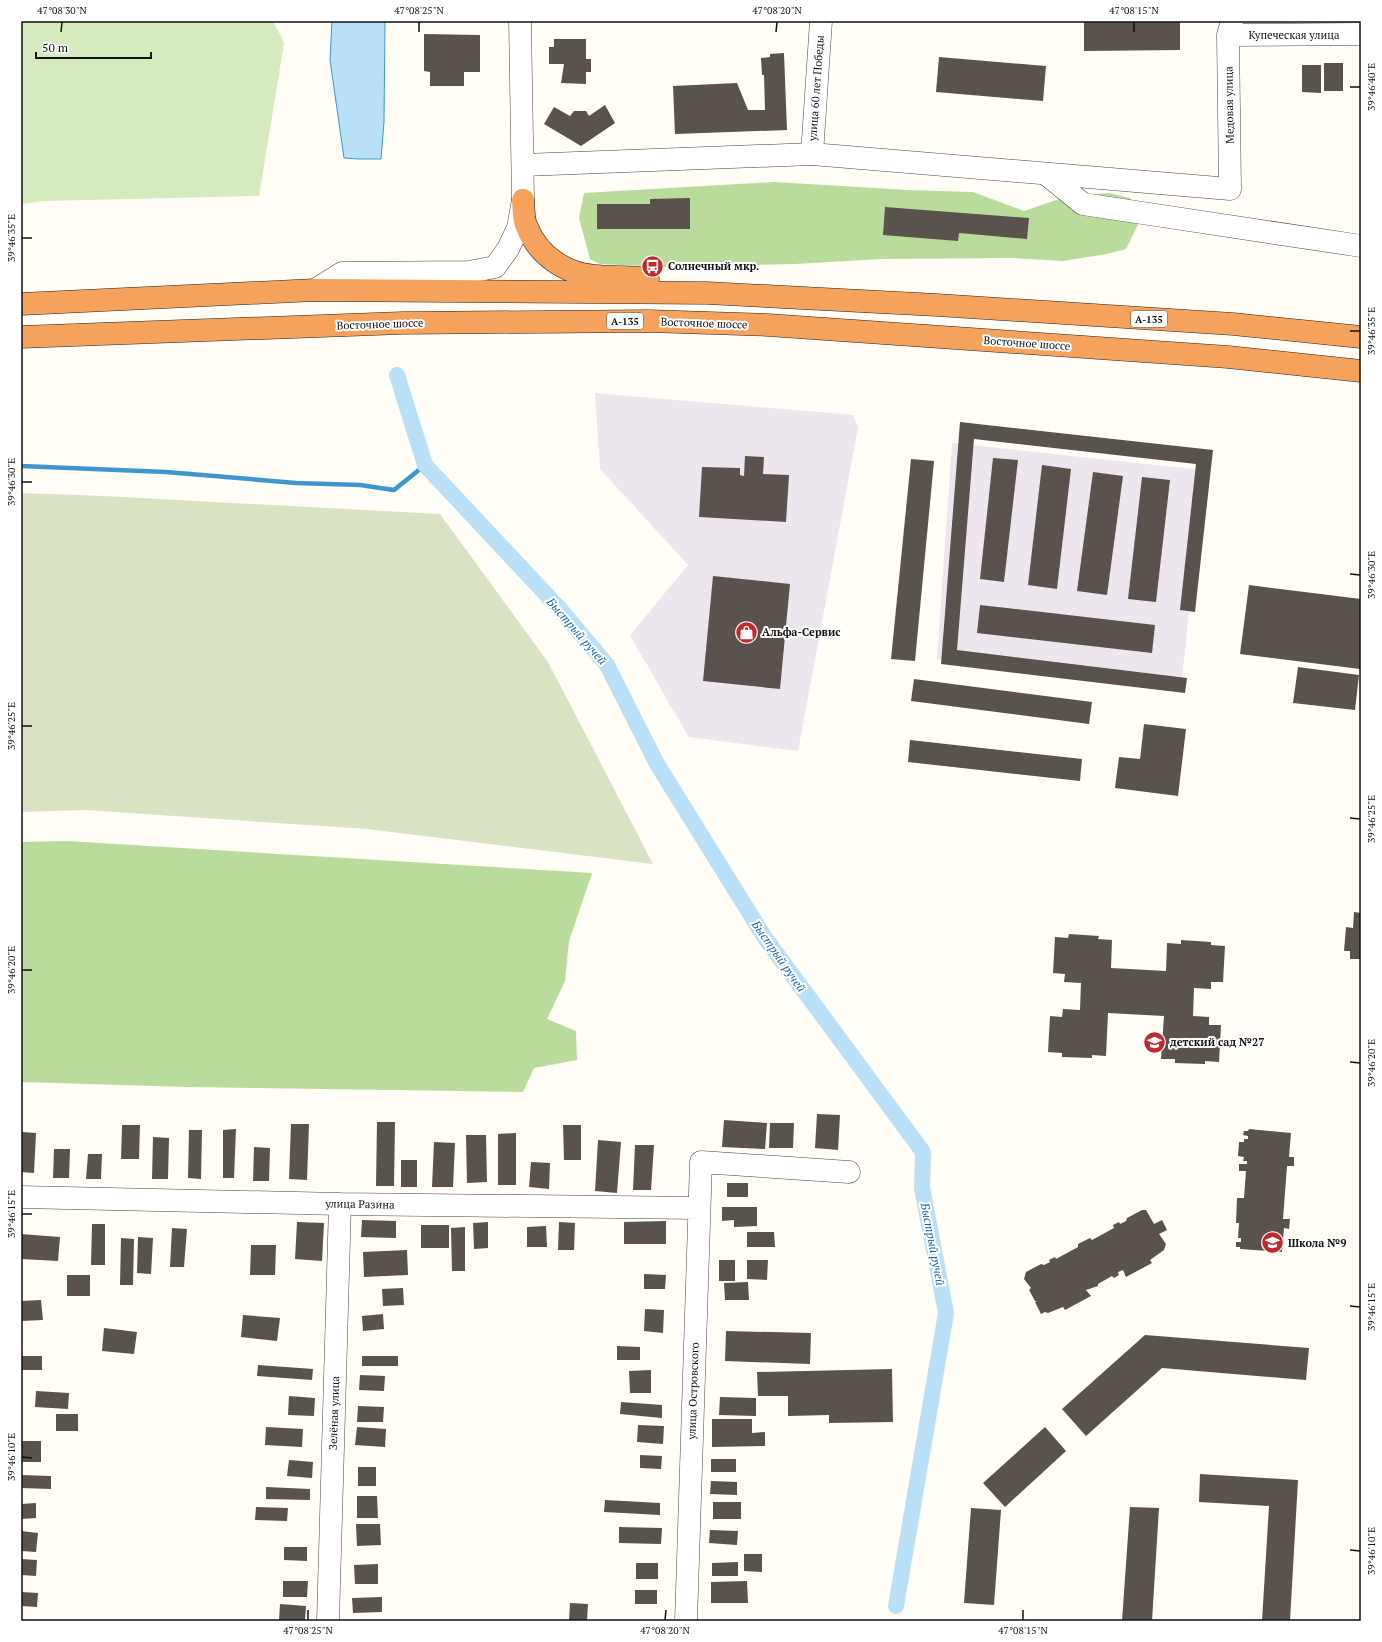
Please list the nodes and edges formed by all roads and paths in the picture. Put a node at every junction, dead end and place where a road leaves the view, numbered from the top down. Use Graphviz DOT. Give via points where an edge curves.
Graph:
graph roads {
  1 [pos="520,21"];
  2 [pos="821,21"];
  3 [pos="1230,28"];
  4 [pos="1361,34"];
  5 [pos="812,154"];
  6 [pos="524,165"];
  7 [pos="1046,174"];
  8 [pos="523,200"];
  9 [pos="1361,246"];
  10 [pos="315,290"];
  11 [pos="707,293"];
  12 [pos="21,304"];
  13 [pos="21,337"];
  14 [pos="1361,337"];
  15 [pos="1361,371"];
  16 [pos="849,1172"];
  17 [pos="21,1197"];
  18 [pos="340,1204"];
  19 [pos="699,1208"];
  20 [pos="328,1621"];
  21 [pos="686,1621"];
  1 -- 6 [label="street"];
  2 -- 5 [label="street, улица 60 лет Победы"];
  3 -- 4 [label="street, Купеческая улица"];
  3 -- 7 [label="street, Медовая улица" via="1230,189"];
  5 -- 6 [label="street"];
  5 -- 7 [label="street"];
  6 -- 8 [label="street"];
  7 -- 9 [label="street" via="1083,204"];
  8 -- 10 [label="street" via="518,228 508,249 495,267 469,272 342,273"];
  8 -- 11 [label="highway" via="526,226 536,246 552,261 594,276 636,277 683,283"];
  10 -- 11 [label="highway, А-135"];
  10 -- 12 [label="highway, А-135"];
  11 -- 14 [label="highway, А-135" via="1233,324"];
  13 -- 15 [label="highway, Восточное шоссе / А-135" via="402,323 648,321 768,325 1204,355"];
  16 -- 19 [label="street, улица Островского" via="701,1162"];
  17 -- 18 [label="street, улица Разина"];
  18 -- 19 [label="street, улица Разина"];
  18 -- 20 [label="street, Зелёная улица"];
  19 -- 21 [label="street, улица Островского"];
}
